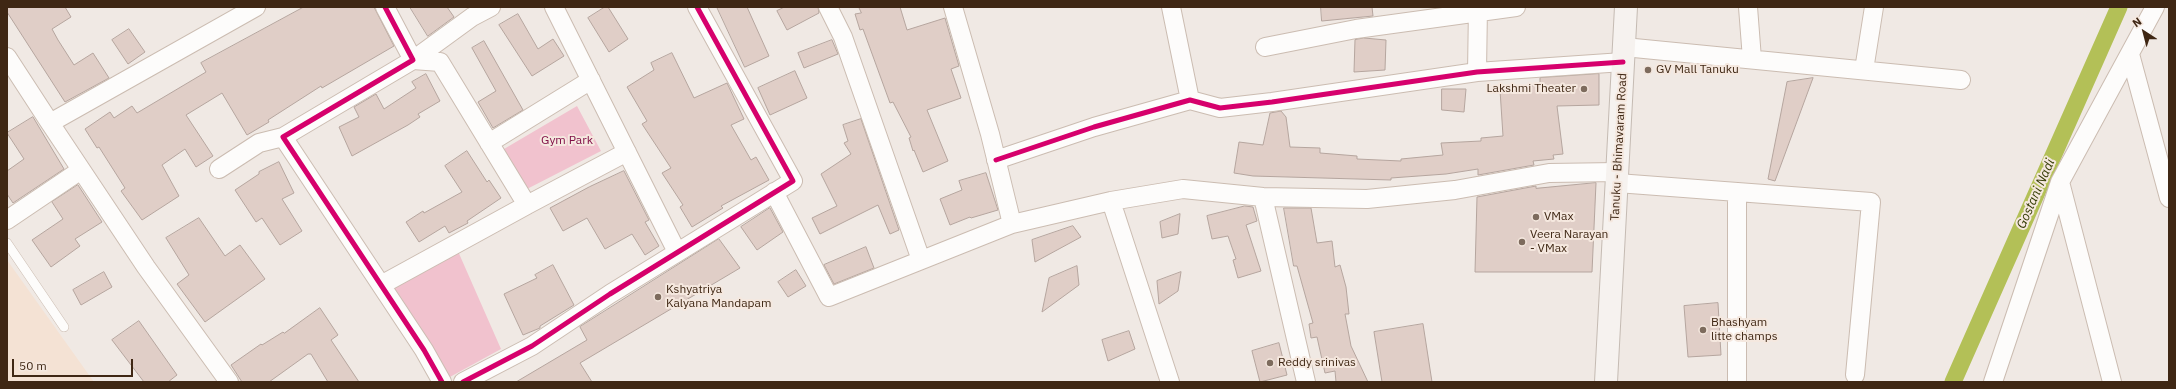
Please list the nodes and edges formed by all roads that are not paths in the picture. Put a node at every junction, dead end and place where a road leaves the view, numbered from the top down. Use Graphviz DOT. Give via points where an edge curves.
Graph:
graph roads {
  1 [pos="256,7"];
  2 [pos="385,7"];
  3 [pos="491,7"];
  4 [pos="554,7"];
  5 [pos="697,7"];
  6 [pos="828,7"];
  7 [pos="953,7"];
  8 [pos="1171,7"];
  9 [pos="1516,7"];
  10 [pos="1626,7"];
  11 [pos="1748,7"];
  12 [pos="1874,7"];
  13 [pos="2155,7"];
  14 [pos="1478,10"];
  15 [pos="1265,47"];
  16 [pos="1624,54"];
  17 [pos="2130,54"];
  18 [pos="7,57"];
  19 [pos="1752,59"];
  20 [pos="413,60"];
  21 [pos="1864,70"];
  22 [pos="1477,72"];
  23 [pos="591,80"];
  24 [pos="1961,80"];
  25 [pos="1190,100"];
  26 [pos="50,123"];
  27 [pos="283,137"];
  28 [pos="489,142"];
  29 [pos="627,152"];
  30 [pos="996,160"];
  31 [pos="219,169"];
  32 [pos="81,170"];
  33 [pos="1617,178"];
  34 [pos="2060,182"];
  35 [pos="774,192"];
  36 [pos="1738,192"];
  37 [pos="1263,197"];
  38 [pos="2169,198"];
  39 [pos="1111,201"];
  40 [pos="527,205"];
  41 [pos="7,220"];
  42 [pos="1012,224"];
  43 [pos="7,243"];
  44 [pos="677,252"];
  45 [pos="921,260"];
  46 [pos="381,285"];
  47 [pos="64,328"];
  48 [pos="2001,358"];
  49 [pos="1855,375"];
  50 [pos="230,382"];
  51 [pos="442,382"];
  52 [pos="463,382"];
  53 [pos="1170,382"];
  54 [pos="1306,382"];
  55 [pos="1606,382"];
  56 [pos="1737,382"];
  57 [pos="1993,382"];
  58 [pos="2007,382"];
  59 [pos="2112,382"];
  1 -- 26 [label="street"];
  2 -- 20 [label="street"];
  3 -- 20 [label="street" via="472,17"];
  4 -- 23 [label="street"];
  5 -- 35 [label="street" via="792,181"];
  6 -- 45 [label="street" via="843,37"];
  7 -- 30 [label="street"];
  8 -- 25 [label="street"];
  9 -- 14 [label="street"];
  10 -- 16 [label="main road, Tanuku - Bhimavaram Road"];
  11 -- 19 [label="street"];
  12 -- 21 [label="street"];
  13 -- 17 [label="street"];
  14 -- 15 [label="street" via="1356,29"];
  14 -- 22 [label="street"];
  16 -- 19 [label="street"];
  16 -- 22 [label="street"];
  16 -- 33 [label="main road, Tanuku - Bhimavaram Road"];
  17 -- 34 [label="street"];
  17 -- 38 [label="street"];
  18 -- 26 [label="street"];
  19 -- 21 [label="street"];
  20 -- 27 [label="street"];
  20 -- 28 [label="street" via="440,62"];
  21 -- 24 [label="street"];
  22 -- 25 [label="street" via="1220,108"];
  23 -- 28 [label="street"];
  23 -- 29 [label="street"];
  25 -- 30 [label="street" via="1094,127"];
  26 -- 32 [label="street"];
  27 -- 31 [label="street" via="259,143"];
  27 -- 46 [label="street"];
  28 -- 40 [label="street"];
  29 -- 40 [label="street"];
  29 -- 44 [label="street"];
  30 -- 42 [label="street"];
  32 -- 41 [label="street"];
  32 -- 50 [label="street" via="146,267"];
  33 -- 36 [label="street"];
  33 -- 37 [label="street" via="1549,173 1454,190 1367,199"];
  33 -- 55 [label="main road, Tanuku - Bhimavaram Road"];
  34 -- 48 [label="street"];
  34 -- 59 [label="street"];
  35 -- 44 [label="street"];
  35 -- 45 [label="street" via="829,296"];
  36 -- 49 [label="street" via="1871,202"];
  36 -- 56 [label="street"];
  37 -- 39 [label="street" via="1183,189"];
  37 -- 54 [label="street"];
  39 -- 42 [label="street"];
  39 -- 53 [label="street"];
  40 -- 46 [label="street"];
  42 -- 45 [label="street"];
  43 -- 47 [label="lane"];
  44 -- 52 [label="street" via="532,346"];
  46 -- 51 [label="street"];
  48 -- 57 [label="street"];
  48 -- 58 [label="street"];
}
